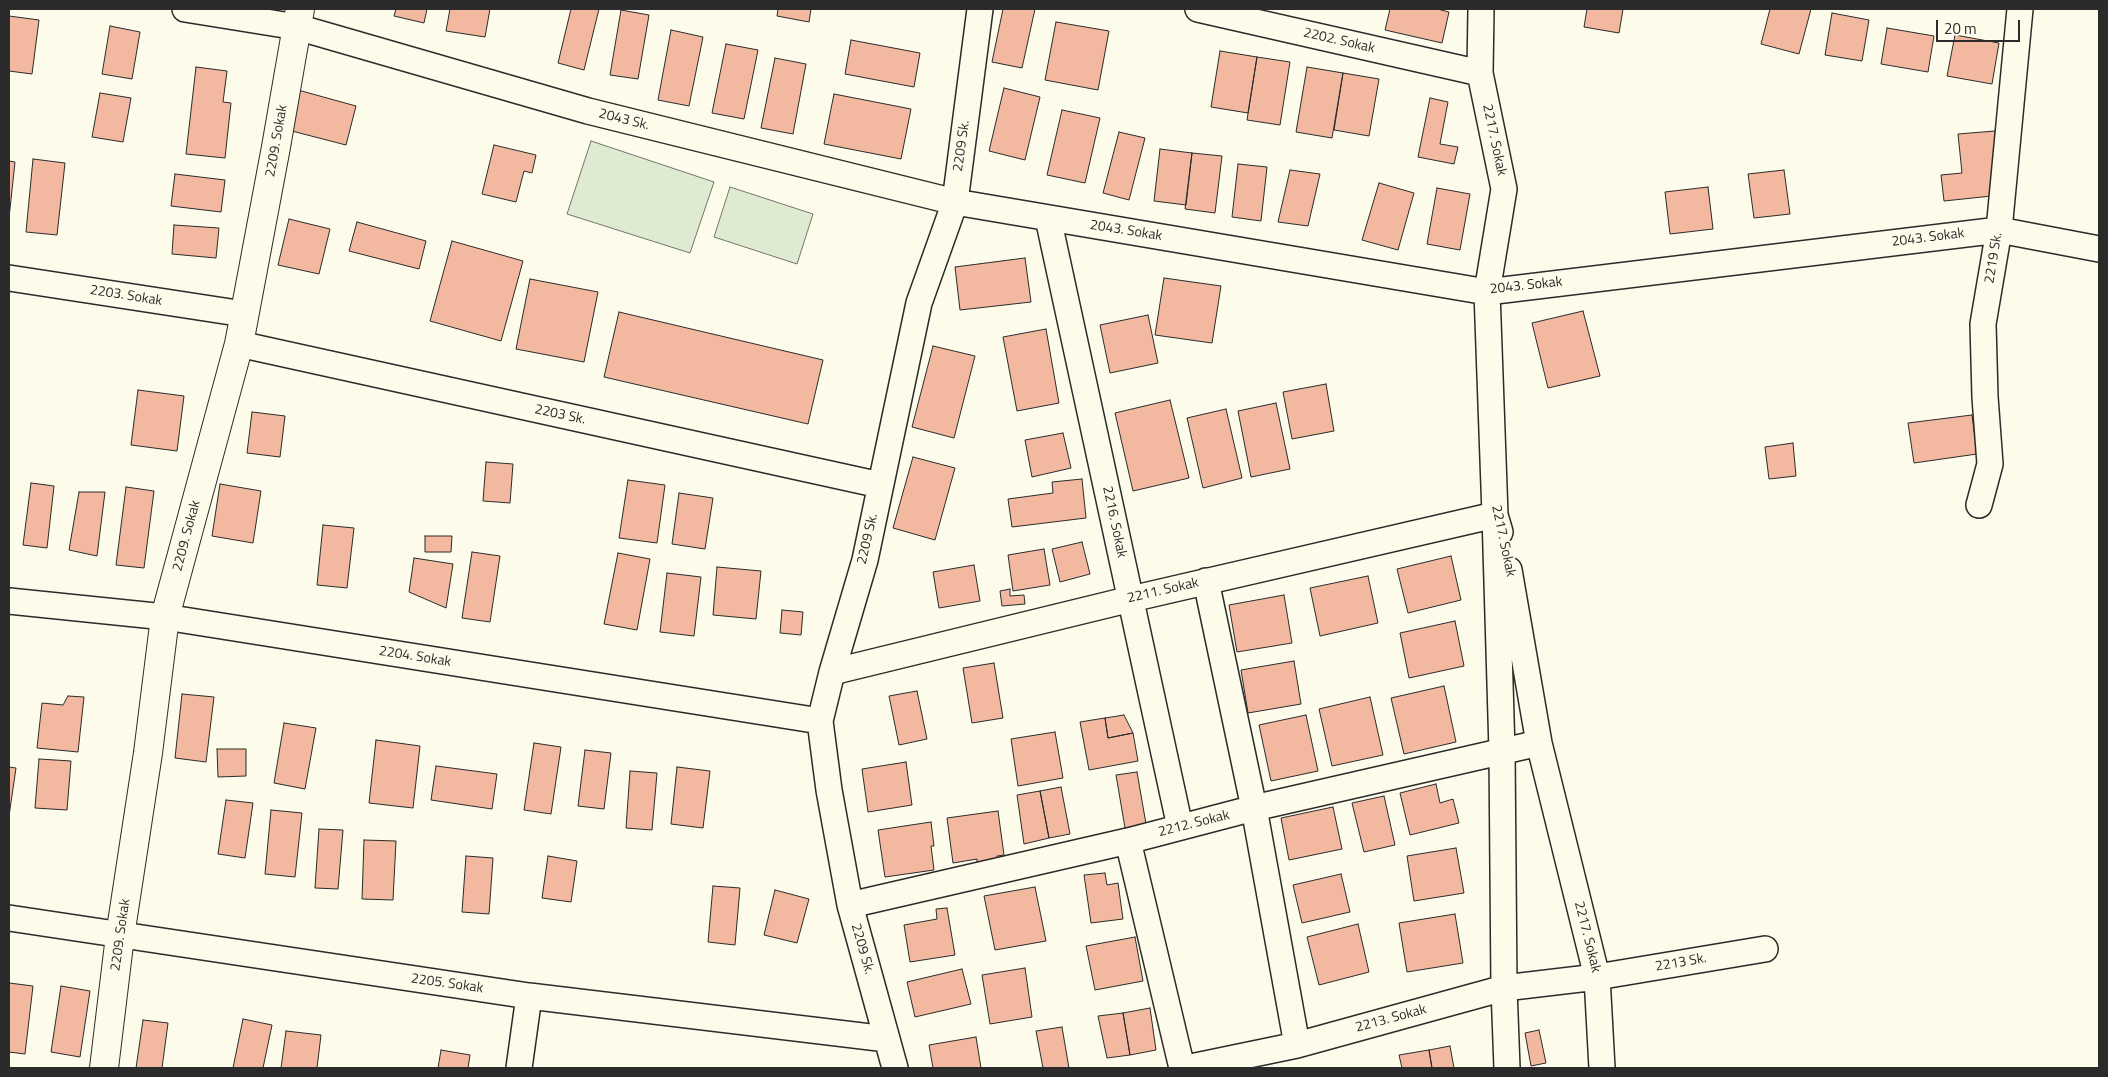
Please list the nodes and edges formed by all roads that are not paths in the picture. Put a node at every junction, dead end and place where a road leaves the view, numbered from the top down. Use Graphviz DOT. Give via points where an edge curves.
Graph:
graph roads {
  1 [pos="185,9"];
  2 [pos="980,9"];
  3 [pos="1198,9"];
  4 [pos="1482,9"];
  5 [pos="2020,9"];
  6 [pos="298,18"];
  7 [pos="1480,73"];
  8 [pos="955,202"];
  9 [pos="1048,218"];
  10 [pos="1999,230"];
  11 [pos="2099,249"];
  12 [pos="9,278"];
  13 [pos="1487,292"];
  14 [pos="244,314"];
  15 [pos="239,344"];
  16 [pos="880,486"];
  17 [pos="1979,505"];
  18 [pos="1495,515"];
  19 [pos="1206,581"];
  20 [pos="1131,598"];
  21 [pos="9,602"];
  22 [pos="165,617"];
  23 [pos="832,672"];
  24 [pos="820,721"];
  25 [pos="1539,743"];
  26 [pos="1502,751"];
  27 [pos="1254,808"];
  28 [pos="1180,827"];
  29 [pos="1128,841"];
  30 [pos="850,905"];
  31 [pos="9,918"];
  32 [pos="120,936"];
  33 [pos="1765,949"];
  34 [pos="1597,977"];
  35 [pos="1504,988"];
  36 [pos="529,996"];
  37 [pos="887,1039"];
  38 [pos="1297,1045"];
  39 [pos="104,1068"];
  40 [pos="519,1068"];
  41 [pos="895,1068"];
  42 [pos="1182,1068"];
  43 [pos="1186,1068"];
  44 [pos="1508,1068"];
  45 [pos="1602,1068"];
  1 -- 6 [label="street"];
  2 -- 8 [label="street, 2209 Sk."];
  3 -- 7 [label="street, 2202. Sokak"];
  4 -- 7 [label="street, 2217. Sokak"];
  5 -- 10 [label="street, 2219 Sk."];
  6 -- 8 [label="street, 2043 Sk." via="588,111"];
  6 -- 14 [label="street, 2209. Sokak"];
  7 -- 13 [label="street, 2217. Sokak" via="1504,189"];
  8 -- 9 [label="street, 2043. Sokak"];
  8 -- 16 [label="street, 2209 Sk." via="919,303"];
  9 -- 13 [label="street, 2043. Sokak"];
  9 -- 20 [label="street, 2216. Sokak"];
  10 -- 11 [label="street, 2043. Sokak"];
  10 -- 13 [label="street, 2043. Sokak"];
  10 -- 17 [label="street, 2219 Sk." via="1983,324 1990,464"];
  12 -- 14 [label="street, 2203. Sokak"];
  13 -- 18 [label="street, 2217. Sokak"];
  14 -- 15 [label="street, 2209. Sokak"];
  15 -- 16 [label="street, 2203 Sk."];
  15 -- 22 [label="street, 2209. Sokak"];
  16 -- 23 [label="street, 2209 Sk." via="865,560"];
  18 -- 19 [label="street, 2211. Sokak"];
  18 -- 25 [label="street, 2217. Sokak" via="1511,576"];
  18 -- 26 [label="street"];
  19 -- 20 [label="street, 2211. Sokak"];
  19 -- 27 [label="street"];
  20 -- 23 [label="street, 2211. Sokak"];
  20 -- 28 [label="street, 2216. Sokak"];
  21 -- 22 [label="street, 2204. Sokak"];
  22 -- 24 [label="street, 2204. Sokak"];
  22 -- 32 [label="street, 2209. Sokak"];
  23 -- 24 [label="street, 2209 Sk."];
  24 -- 30 [label="street, 2209 Sk."];
  25 -- 26 [label="street, 2212. Sokak"];
  25 -- 34 [label="street, 2217. Sokak"];
  26 -- 27 [label="street, 2212. Sokak"];
  26 -- 35 [label="street"];
  27 -- 28 [label="street, 2212. Sokak"];
  27 -- 38 [label="street"];
  28 -- 29 [label="street, 2212. Sokak"];
  29 -- 30 [label="street, 2212. Sokak"];
  29 -- 42 [label="street"];
  30 -- 37 [label="street, 2209 Sk."];
  31 -- 32 [label="street, 2205. Sokak"];
  32 -- 36 [label="street, 2205. Sokak"];
  32 -- 39 [label="street, 2209. Sokak"];
  33 -- 34 [label="street, 2213 Sk."];
  34 -- 35 [label="street, 2213. Sokak"];
  34 -- 45 [label="street, 2217. Sokak"];
  35 -- 38 [label="street, 2213. Sokak"];
  35 -- 44 [label="street"];
  36 -- 37 [label="street, 2205. Sokak"];
  36 -- 40 [label="street"];
  37 -- 41 [label="street, 2209 Sk."];
  38 -- 43 [label="street, 2213. Sokak"];
}
